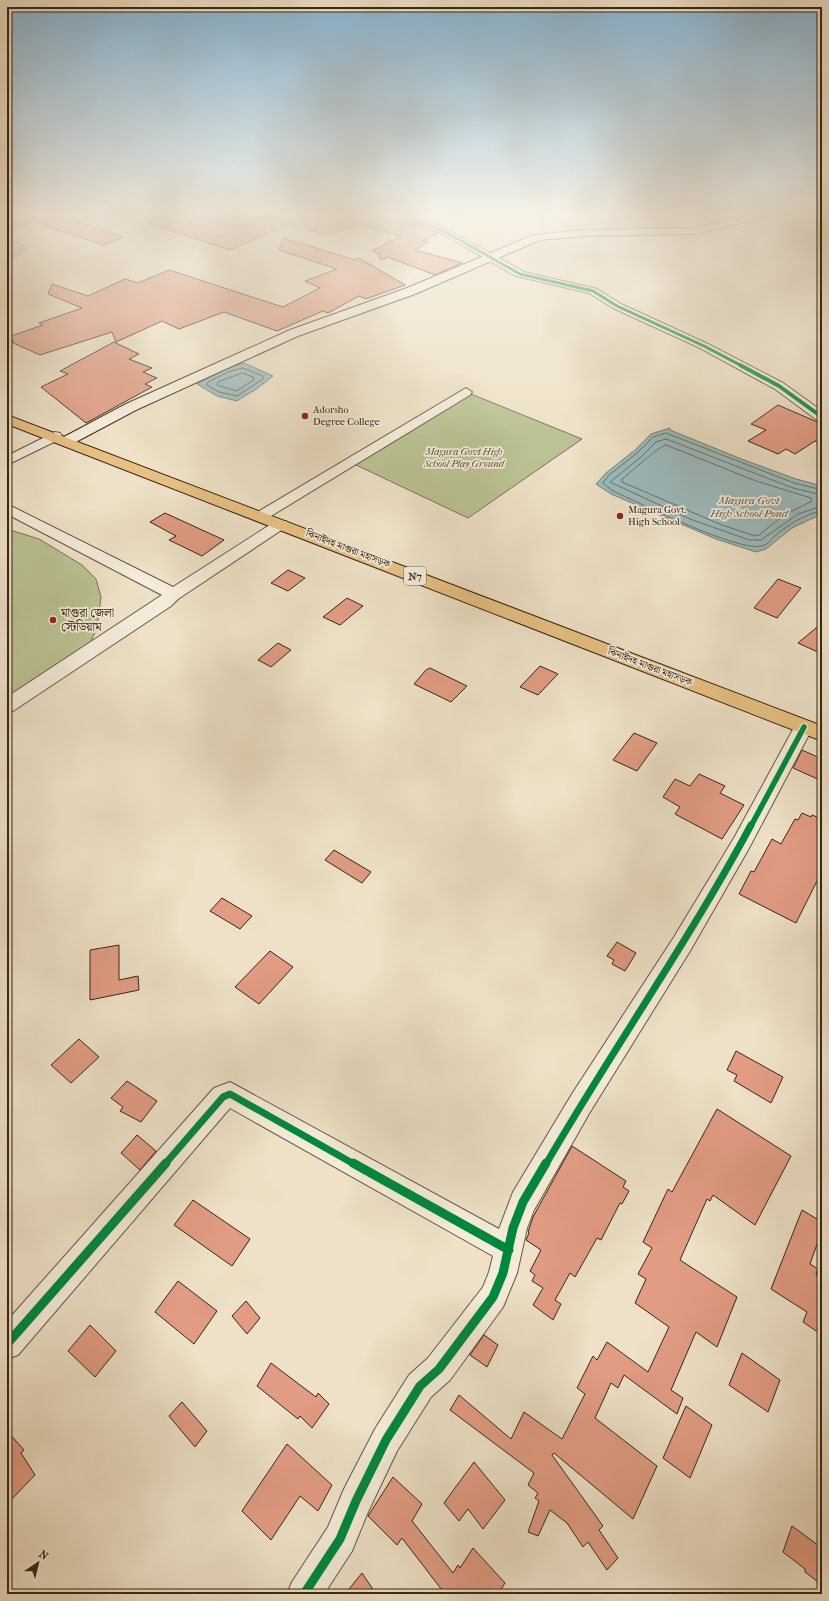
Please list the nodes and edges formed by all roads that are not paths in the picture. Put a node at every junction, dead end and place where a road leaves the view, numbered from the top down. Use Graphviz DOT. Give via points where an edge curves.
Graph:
graph roads {
  1 [pos="423,286"];
  2 [pos="571,286"];
  3 [pos="466,392"];
  4 [pos="822,416"];
  5 [pos="7,419"];
  6 [pos="61,439"];
  7 [pos="7,461"];
  8 [pos="7,508"];
  9 [pos="260,516"];
  10 [pos="281,524"];
  11 [pos="172,595"];
  12 [pos="7,706"];
  13 [pos="813,730"];
  14 [pos="509,1250"];
  15 [pos="7,1344"];
  16 [pos="304,1594"];
  1 -- 6 [label="main road" via="294,333"];
  2 -- 4 [label="street" via="594,291 617,306 704,346 779,386"];
  3 -- 9 [label="street"];
  5 -- 6 [label="highway, ঝিনাইদহ-মাগুরা মহাসড়ক / N7"];
  6 -- 7 [label="street"];
  6 -- 9 [label="highway, ঝিনাইদহ-মাগুরা মহাসড়ক / N7"];
  8 -- 11 [label="street" via="165,589"];
  9 -- 10 [label="highway, ঝিনাইদহ-মাগুরা মহাসড়ক / N7"];
  10 -- 11 [label="street"];
  10 -- 13 [label="highway, ঝিনাইদহ-মাগুরা মহাসড়ক / N7"];
  11 -- 12 [label="street"];
  13 -- 14 [label="street" via="581,1103 530,1190 513,1228"];
  14 -- 15 [label="street" via="230,1094 223,1097"];
  14 -- 16 [label="street" via="493,1297 439,1369 420,1386 386,1440 340,1539"];
}
